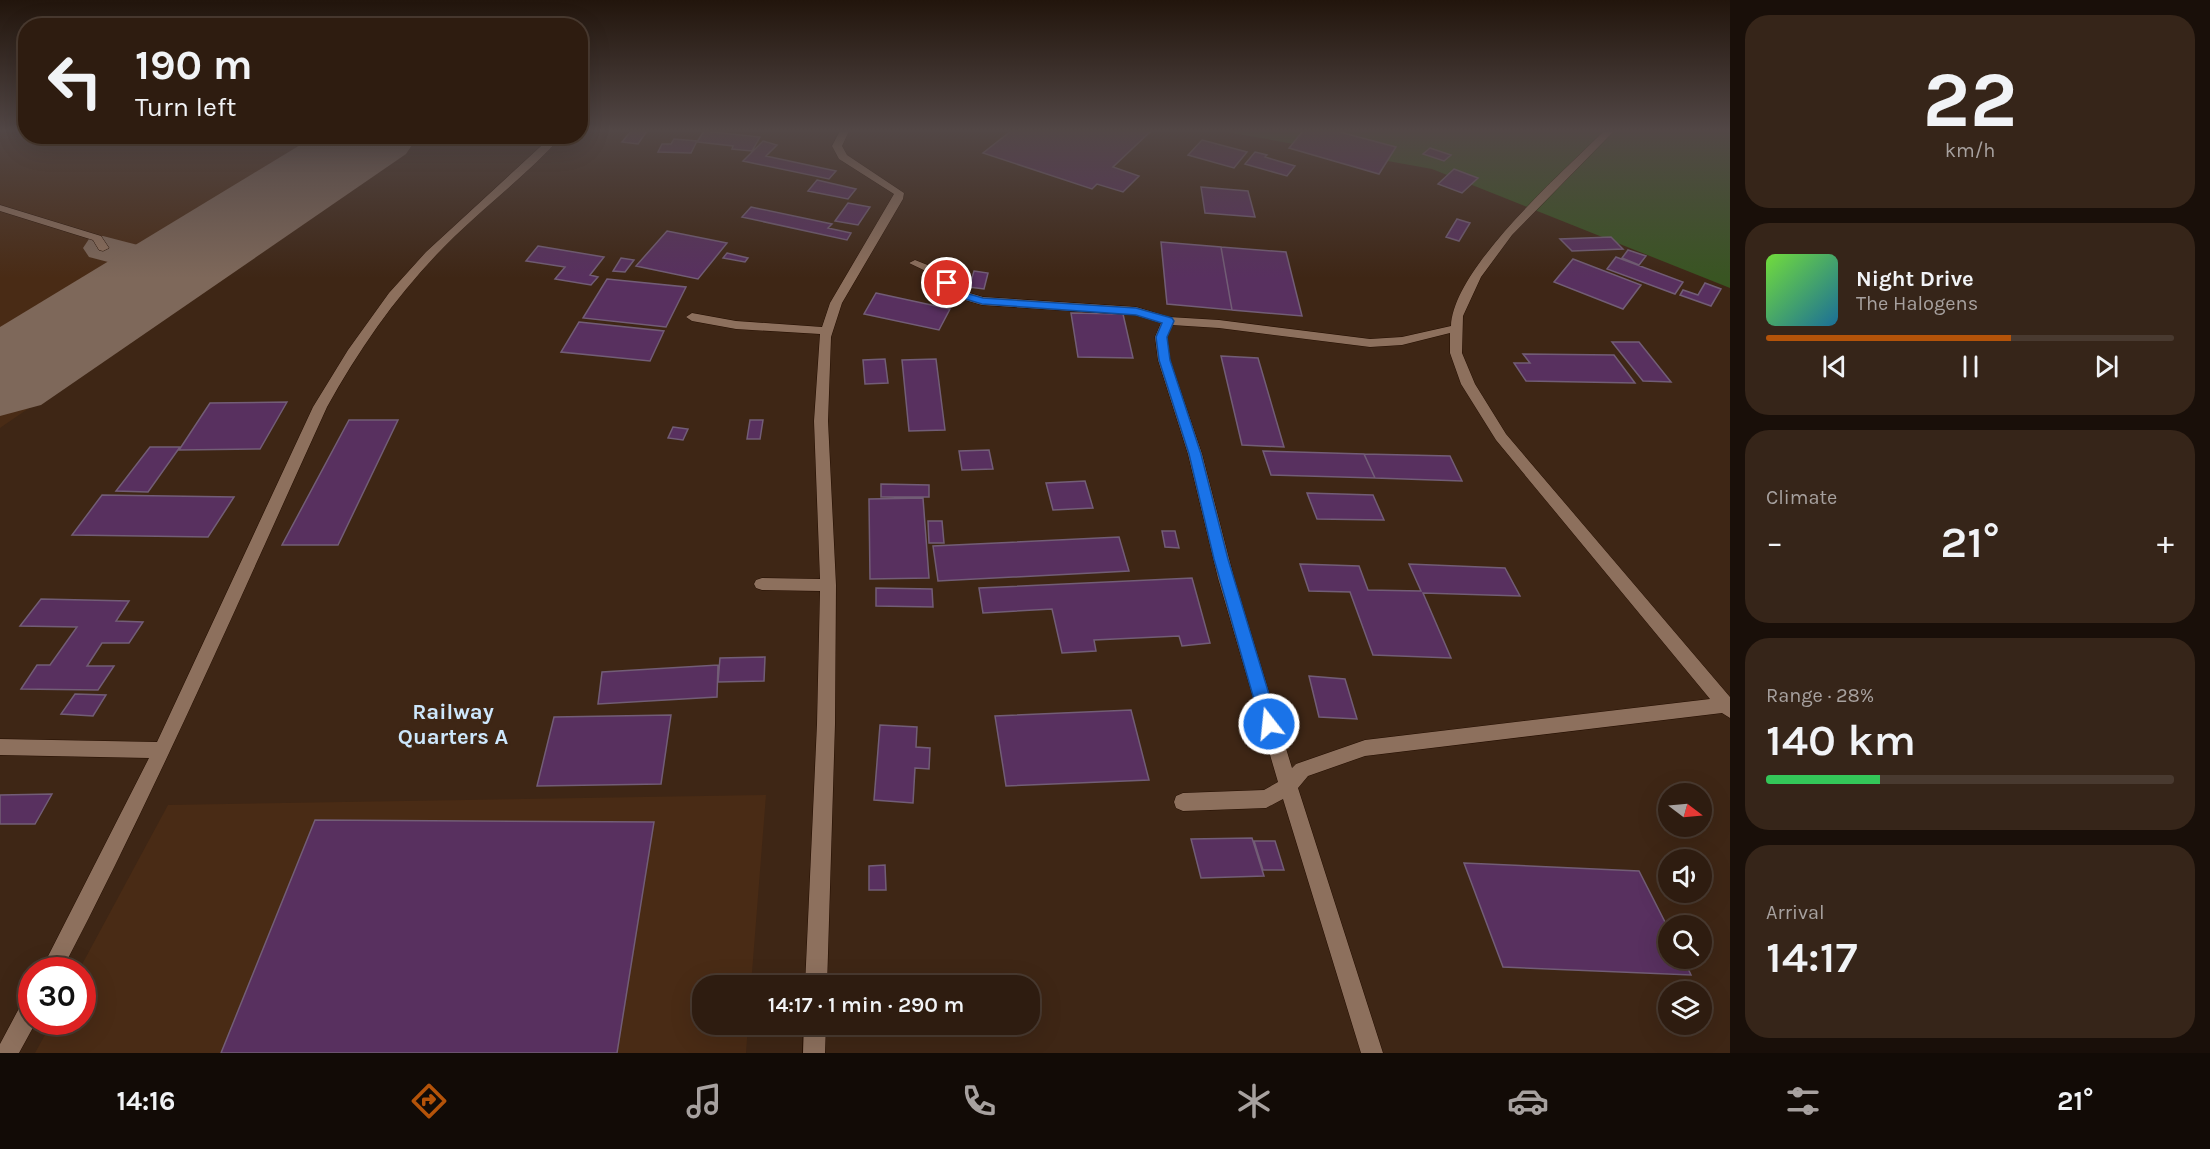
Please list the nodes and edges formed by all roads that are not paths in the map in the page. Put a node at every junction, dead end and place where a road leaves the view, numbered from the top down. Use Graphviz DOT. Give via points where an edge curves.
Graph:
graph roads {
  1 [pos="510,180"];
  2 [pos="878,180"];
  3 [pos="1560,180"];
  4 [pos="0,208"];
  5 [pos="103,248"];
  6 [pos="915,263"];
  7 [pos="692,317"];
  8 [pos="1168,321"];
  9 [pos="1456,328"];
  10 [pos="826,331"];
  11 [pos="762,584"];
  12 [pos="828,585"];
  13 [pos="1728,708"];
  14 [pos="0,747"];
  15 [pos="162,750"];
  16 [pos="1288,786"];
  17 [pos="1184,801"];
  18 [pos="58,957"];
  19 [pos="816,975"];
  20 [pos="18,1033"];
  21 [pos="815,1035"];
  22 [pos="7,1053"];
  23 [pos="814,1053"];
  24 [pos="1372,1053"];
  1 -- 15 [label="street" via="422,262 351,351 320,407"];
  2 -- 10 [label="street" via="899,193 898,199 836,303"];
  3 -- 9 [label="street" via="1501,242 1475,276 1457,316"];
  4 -- 5 [label="street" via="97,238"];
  6 -- 8 [label="street" via="936,272 959,294 982,301 1136,311"];
  7 -- 10 [label="street" via="736,325"];
  8 -- 9 [label="street" via="1370,343 1402,341"];
  8 -- 16 [label="street" via="1161,337 1164,360 1195,454 1220,555"];
  9 -- 13 [label="street" via="1456,353 1461,368 1502,437"];
  10 -- 12 [label="street" via="821,421"];
  11 -- 12 [label="street"];
  12 -- 19 [label="street"];
  13 -- 16 [label="street" via="1365,748 1302,770"];
  14 -- 15 [label="street"];
  15 -- 18 [label="street"];
  16 -- 17 [label="street" via="1266,799"];
  16 -- 24 [label="street"];
  20 -- 22 [label="street"];
  21 -- 23 [label="street"];
}
